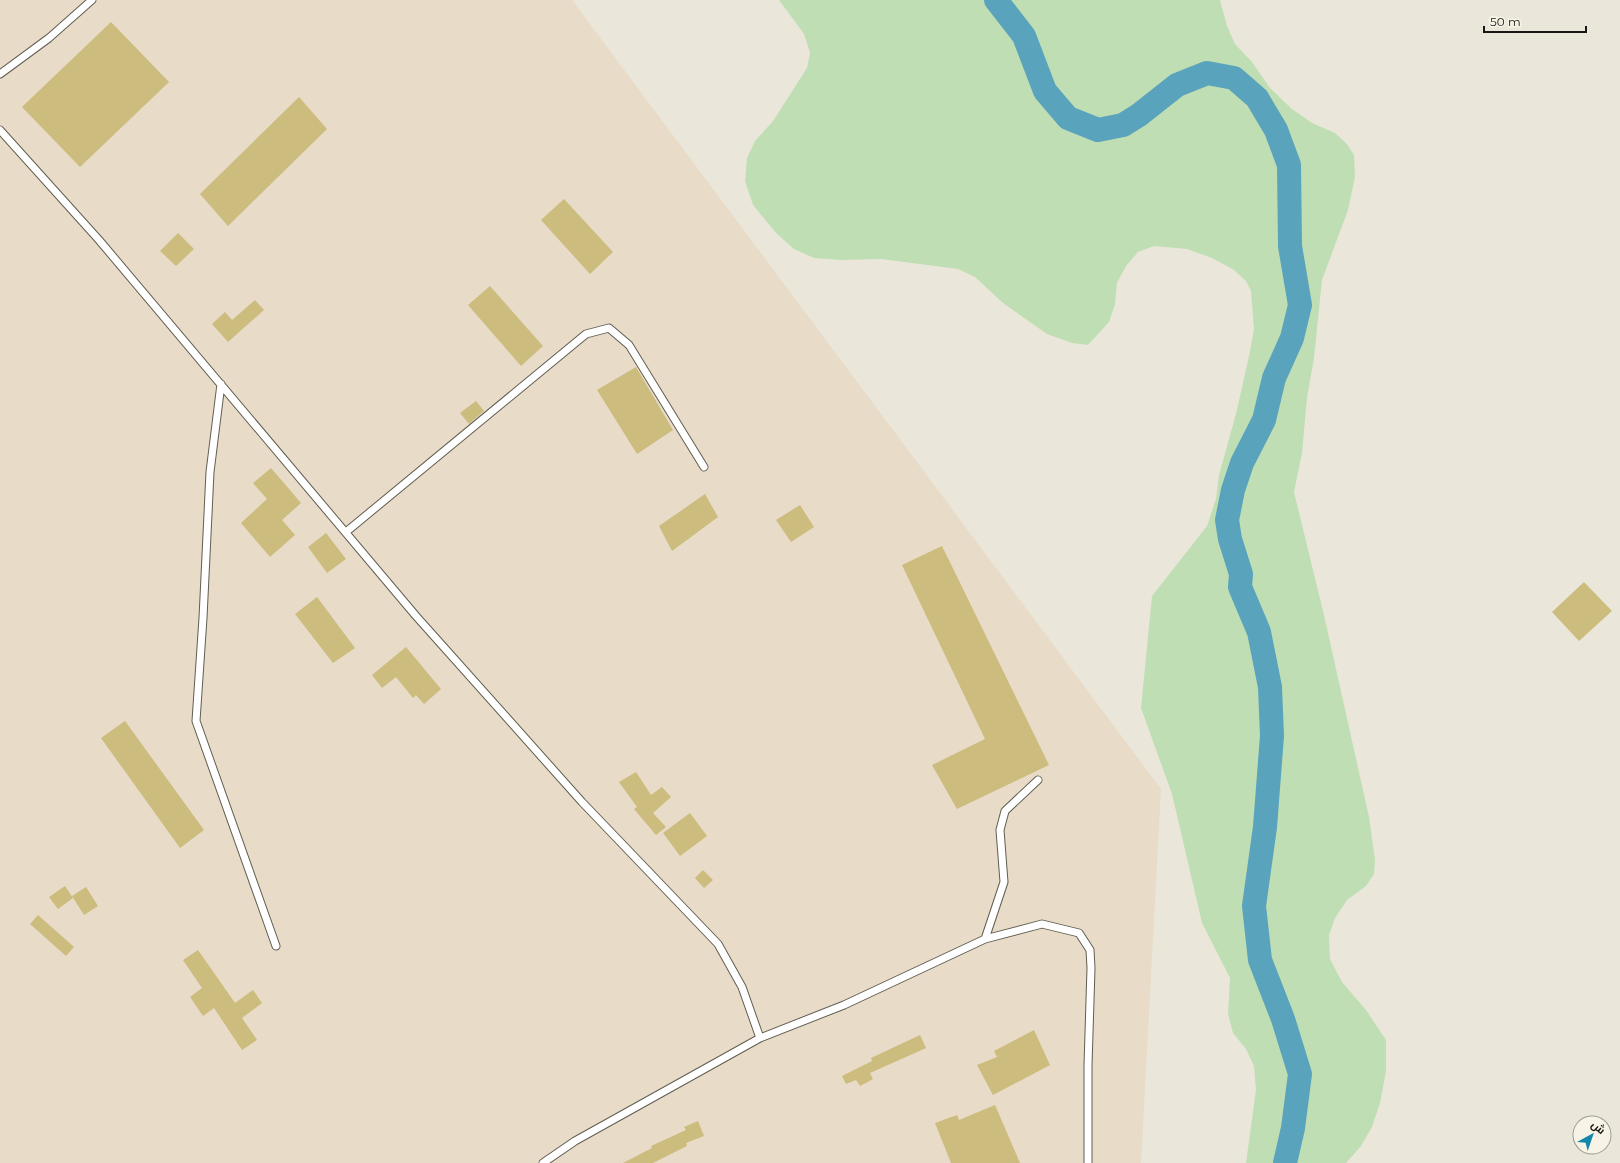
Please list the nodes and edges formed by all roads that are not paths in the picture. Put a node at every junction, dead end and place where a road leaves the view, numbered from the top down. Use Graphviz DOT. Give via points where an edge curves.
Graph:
graph roads {
  1 [pos="92,0"];
  2 [pos="0,74"];
  3 [pos="0,130"];
  4 [pos="221,384"];
  5 [pos="704,467"];
  6 [pos="346,532"];
  7 [pos="1038,780"];
  8 [pos="985,938"];
  9 [pos="276,946"];
  10 [pos="760,1038"];
  11 [pos="543,1163"];
  12 [pos="1088,1163"];
  1 -- 2 [label="lane" via="49,38"];
  3 -- 4 [label="lane" via="99,240"];
  4 -- 6 [label="lane"];
  4 -- 9 [label="lane" via="210,472 196,721"];
  5 -- 6 [label="lane" via="629,345 609,328 586,334"];
  6 -- 10 [label="lane" via="416,616 582,802 718,944 742,987"];
  7 -- 8 [label="lane" via="1006,811 1000,830 1004,882"];
  8 -- 10 [label="lane" via="844,1005"];
  8 -- 12 [label="lane" via="1042,924 1079,933 1090,950"];
  10 -- 11 [label="lane" via="575,1141"];
}
